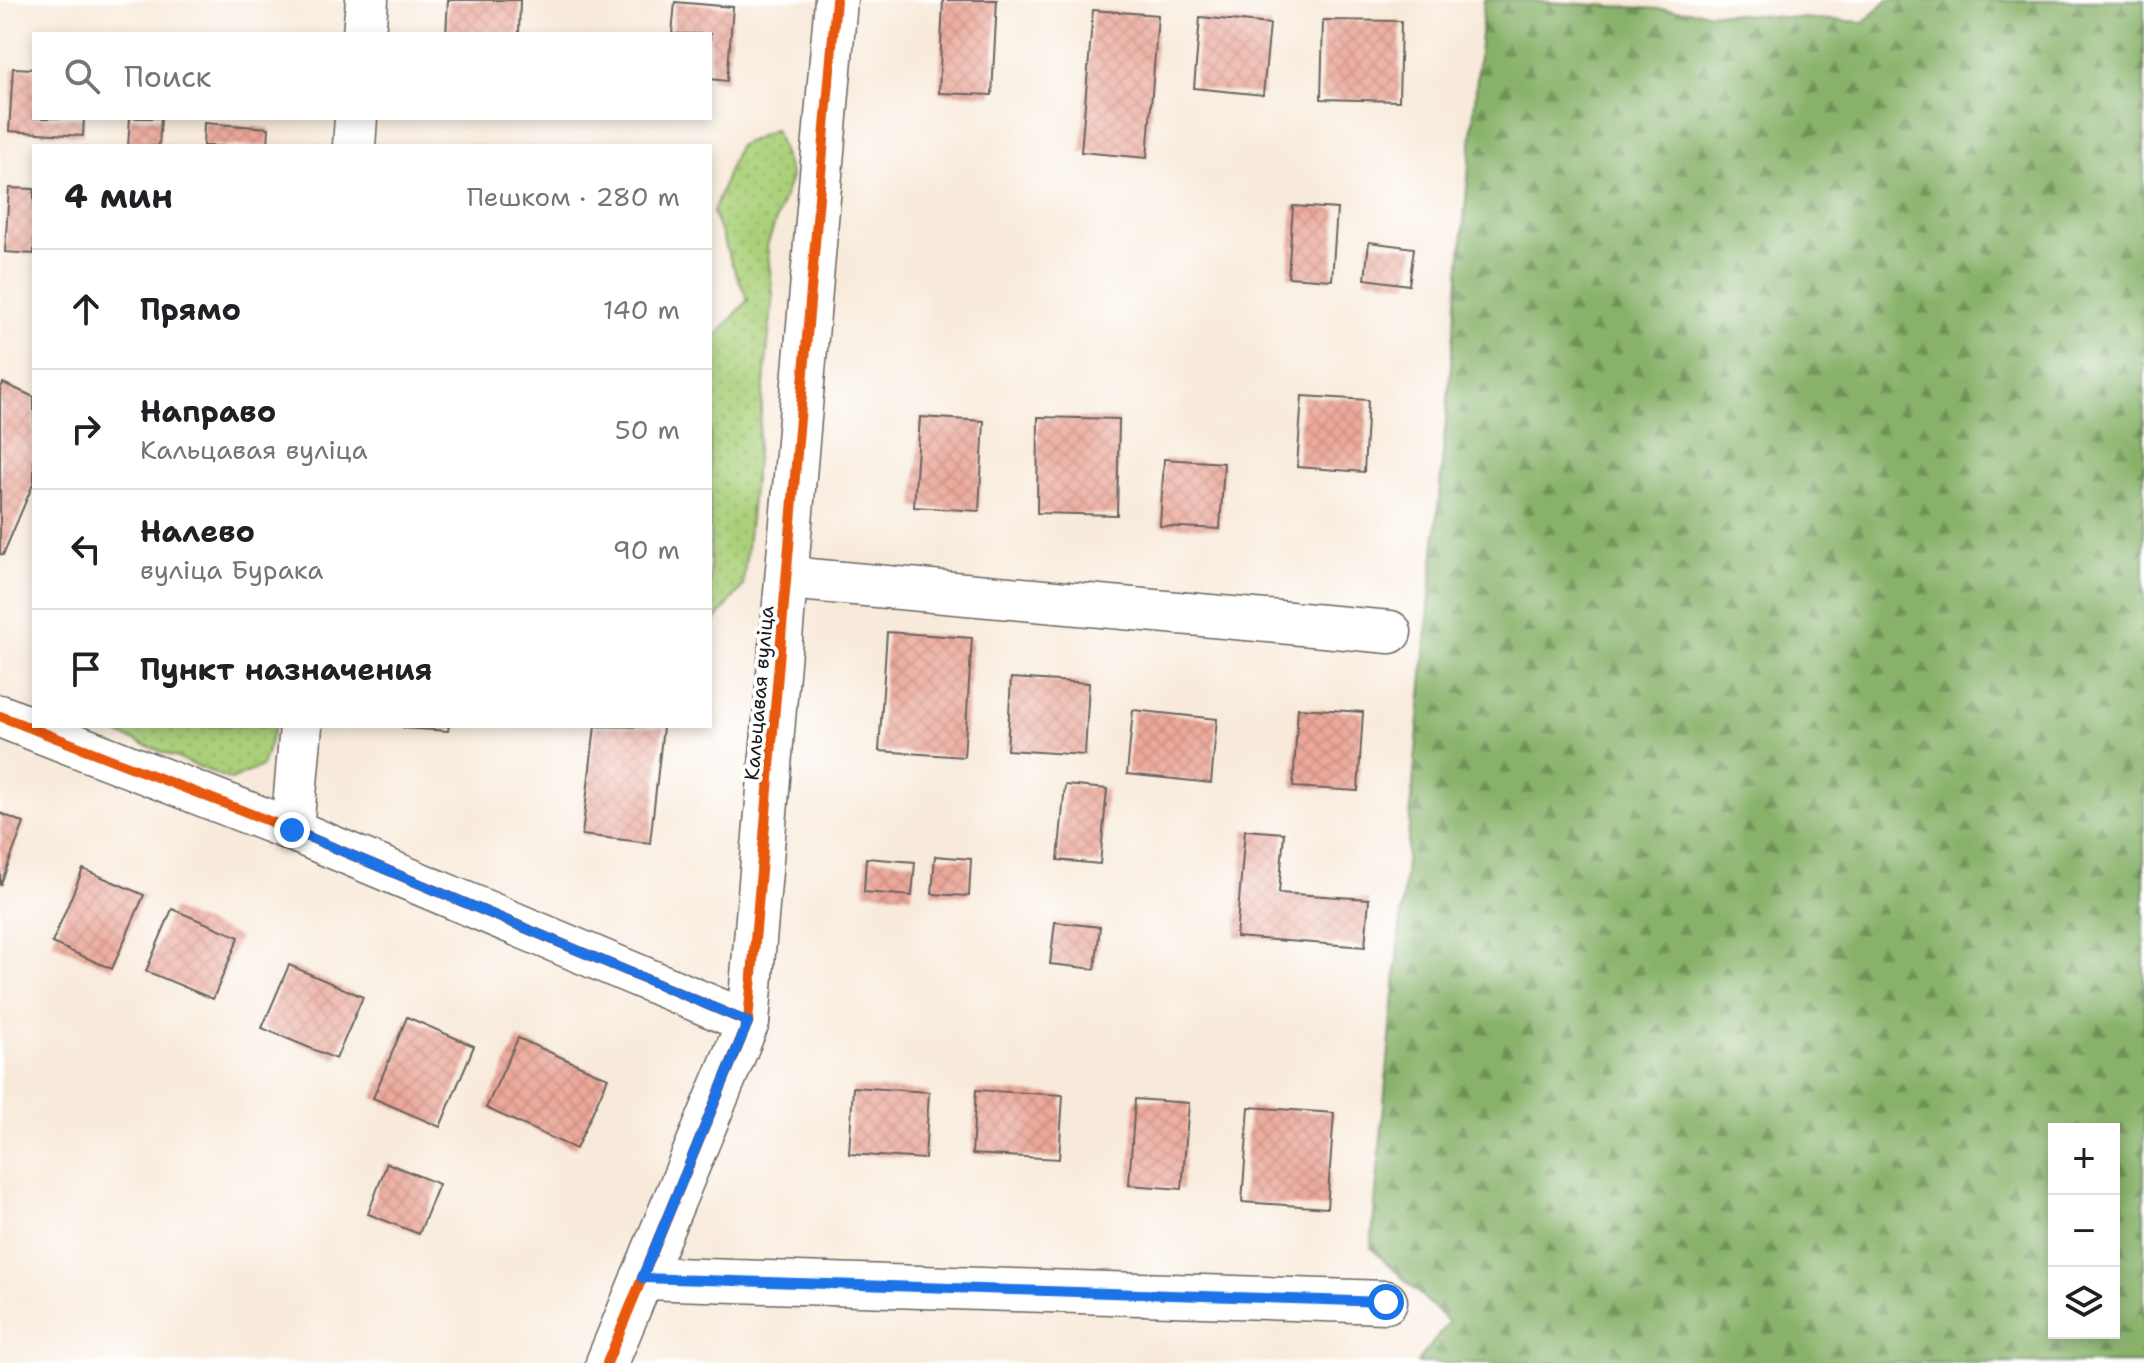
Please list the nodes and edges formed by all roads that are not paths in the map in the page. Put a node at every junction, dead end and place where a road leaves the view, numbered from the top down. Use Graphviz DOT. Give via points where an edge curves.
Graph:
graph roads {
  1 [pos="367,0"];
  2 [pos="836,0"];
  3 [pos="364,32"];
  4 [pos="356,120"];
  5 [pos="354,144"];
  6 [pos="787,578"];
  7 [pos="1390,632"];
  8 [pos="0,716"];
  9 [pos="301,728"];
  10 [pos="292,830"];
  11 [pos="748,1022"];
  12 [pos="642,1278"];
  13 [pos="1386,1302"];
  14 [pos="607,1363"];
  1 -- 3 [label="street"];
  2 -- 6 [label="street, Кальцавая вуліца"];
  4 -- 5 [label="street"];
  6 -- 7 [label="street"];
  6 -- 11 [label="street, Кальцавая вуліца"];
  8 -- 10 [label="street"];
  9 -- 10 [label="street"];
  10 -- 11 [label="street"];
  11 -- 12 [label="street, Кальцавая вуліца"];
  12 -- 13 [label="street"];
  12 -- 14 [label="street, Кальцавая вуліца"];
}
